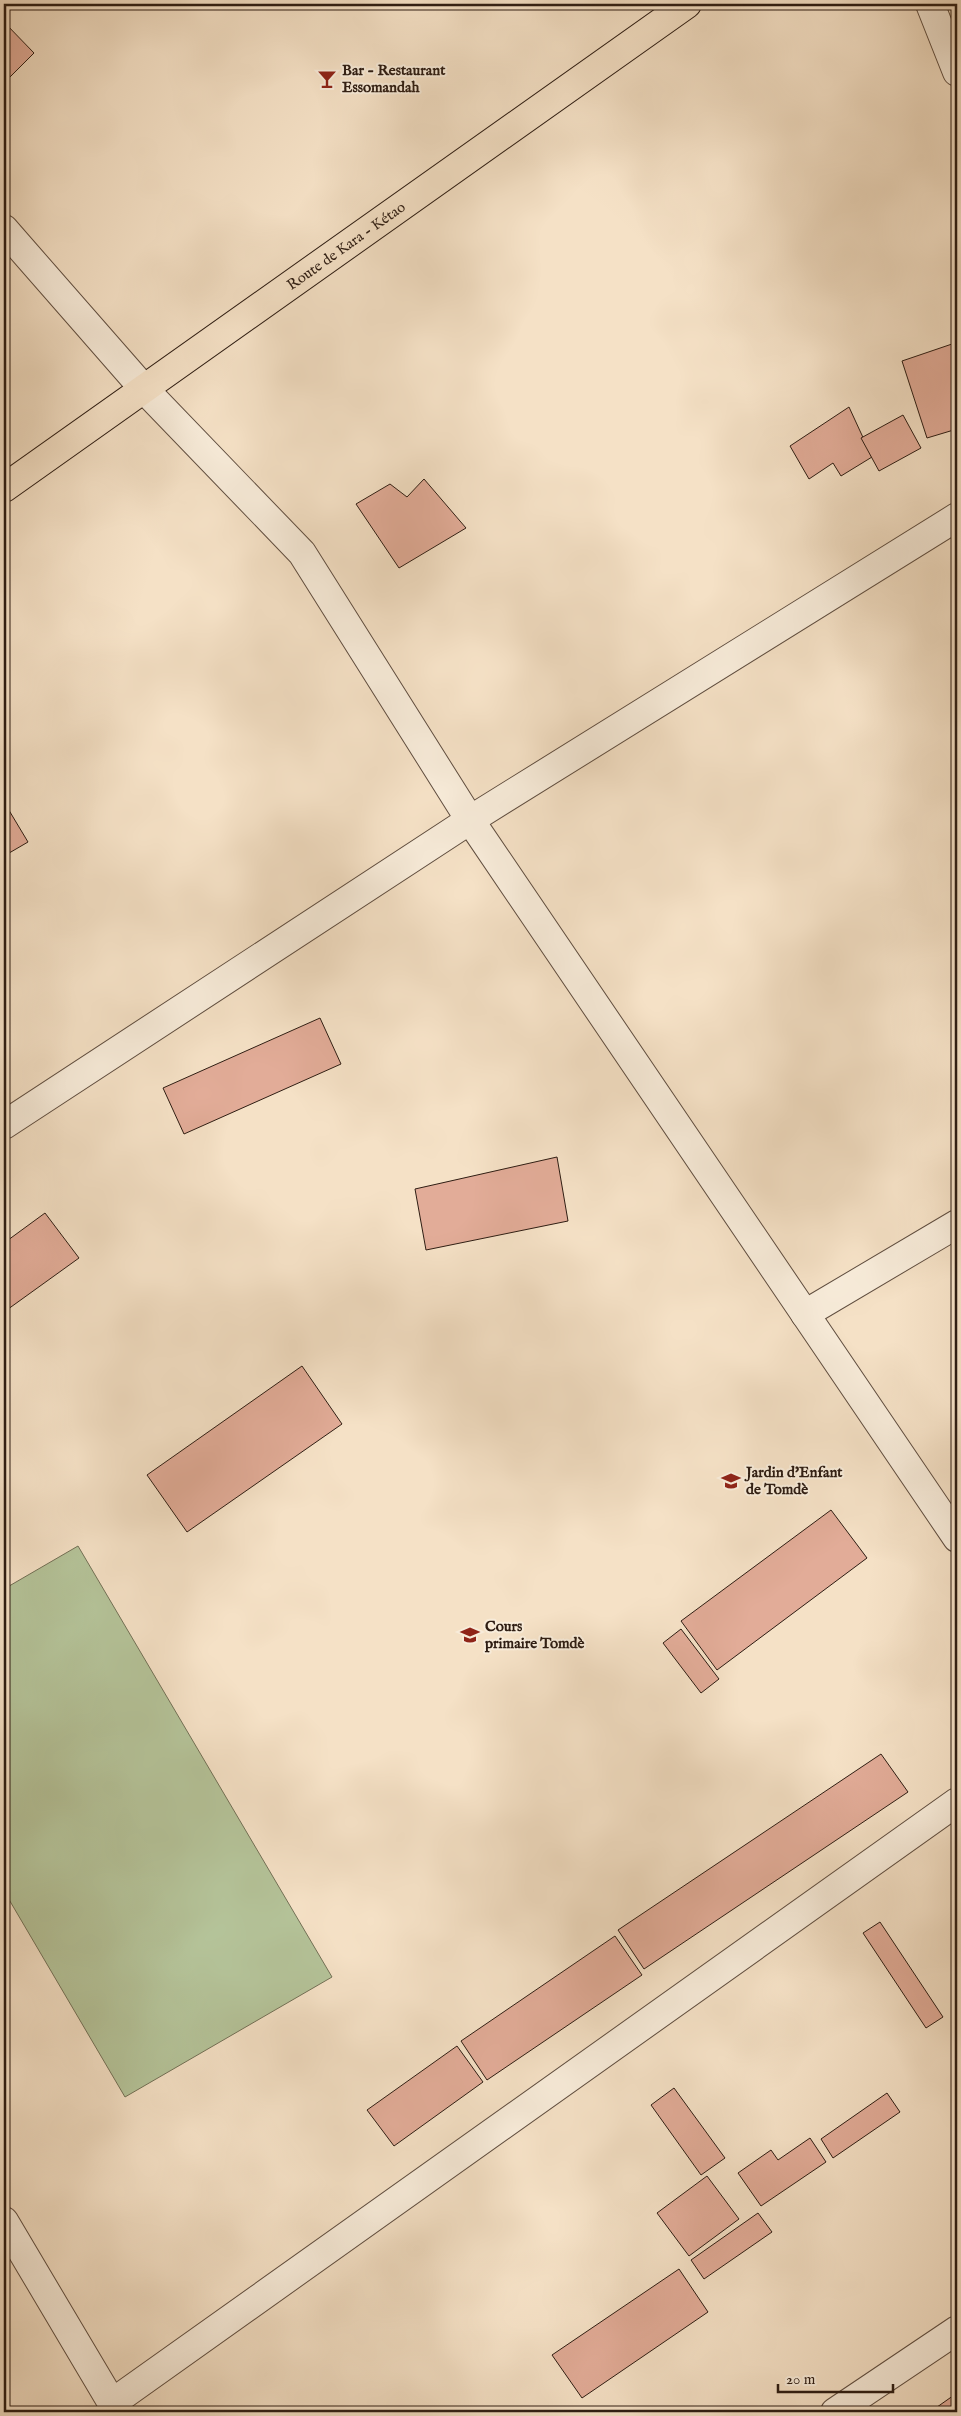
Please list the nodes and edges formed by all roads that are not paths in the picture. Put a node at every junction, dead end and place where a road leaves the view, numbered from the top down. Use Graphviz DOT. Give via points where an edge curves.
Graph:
graph roads {
  1 [pos="930,4"];
  2 [pos="680,6"];
  3 [pos="957,72"];
  4 [pos="4,229"];
  5 [pos="144,390"];
  6 [pos="4,488"];
  7 [pos="957,517"];
  8 [pos="470,820"];
  9 [pos="4,1125"];
  10 [pos="957,1224"];
  11 [pos="804,1314"];
  12 [pos="957,1538"];
  13 [pos="957,1802"];
  14 [pos="5,2231"];
  15 [pos="957,2330"];
  16 [pos="113,2408"];
  17 [pos="835,2412"];
  1 -- 3 [label="street"];
  2 -- 5 [label="main road, Route de Kara - Kétao"];
  4 -- 5 [label="street"];
  5 -- 6 [label="main road, Route de Kara - Kétao"];
  5 -- 8 [label="street" via="302,553"];
  7 -- 8 [label="street"];
  8 -- 9 [label="street"];
  8 -- 11 [label="street"];
  10 -- 11 [label="street"];
  11 -- 12 [label="street"];
  13 -- 16 [label="street"];
  14 -- 16 [label="street"];
  15 -- 17 [label="street"];
}
